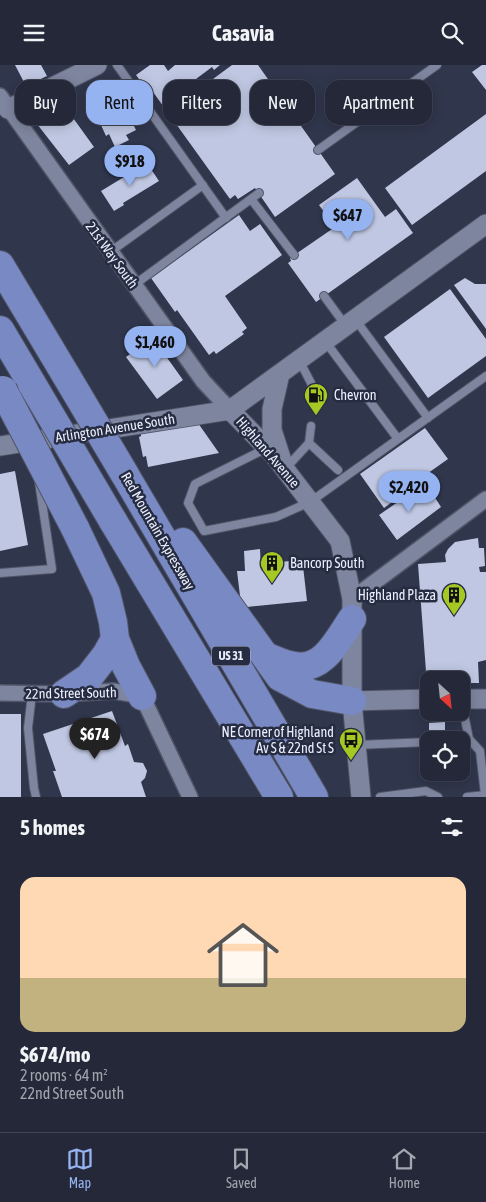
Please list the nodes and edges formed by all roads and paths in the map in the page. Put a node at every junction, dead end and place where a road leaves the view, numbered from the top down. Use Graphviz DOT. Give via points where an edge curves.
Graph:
graph roads {
  1 [pos="97,65"];
  2 [pos="117,65"];
  3 [pos="436,65"];
  4 [pos="4,103"];
  5 [pos="318,150"];
  6 [pos="203,185"];
  7 [pos="258,193"];
  8 [pos="251,199"];
  9 [pos="226,218"];
  10 [pos="486,224"];
  11 [pos="110,252"];
  12 [pos="294,255"];
  13 [pos="0,265"];
  14 [pos="134,285"];
  15 [pos="324,296"];
  16 [pos="351,322"];
  17 [pos="0,330"];
  18 [pos="325,341"];
  19 [pos="299,360"];
  20 [pos="280,374"];
  21 [pos="486,376"];
  22 [pos="1,387"];
  23 [pos="316,401"];
  24 [pos="230,410"];
  25 [pos="428,417"];
  26 [pos="311,426"];
  27 [pos="398,439"];
  28 [pos="34,441"];
  29 [pos="309,443"];
  30 [pos="0,446"];
  31 [pos="267,448"];
  32 [pos="285,469"];
  33 [pos="338,470"];
  34 [pos="486,499"];
  35 [pos="310,502"];
  36 [pos="154,513"];
  37 [pos="0,573"];
  38 [pos="352,609"];
  39 [pos="115,639"];
  40 [pos="263,655"];
  41 [pos="0,693"];
  42 [pos="32,694"];
  43 [pos="64,694"];
  44 [pos="142,695"];
  45 [pos="420,699"];
  46 [pos="470,699"];
  47 [pos="486,699"];
  48 [pos="352,701"];
  49 [pos="470,740"];
  50 [pos="420,742"];
  51 [pos="356,745"];
  52 [pos="36,797"];
  53 [pos="190,797"];
  54 [pos="279,797"];
  55 [pos="314,797"];
  56 [pos="361,797"];
  57 [pos="380,797"];
  58 [pos="438,797"];
  59 [pos="467,797"];
  1 -- 4 [label="street"];
  2 -- 6 [label="lane"];
  3 -- 5 [label="lane"];
  4 -- 11 [label="street, 21st Way South"];
  6 -- 9 [label="lane"];
  6 -- 11 [label="lane"];
  7 -- 8 [label="lane"];
  8 -- 9 [label="lane"];
  8 -- 12 [label="lane"];
  9 -- 14 [label="lane"];
  10 -- 16 [label="street, Highland Avenue"];
  11 -- 14 [label="street, 21st Way South"];
  13 -- 36 [label="highway, Red Mountain Expressway / US 31, bridge" via="124,473"];
  14 -- 24 [label="street, 21st Way South" via="202,381"];
  15 -- 16 [label="lane"];
  16 -- 18 [label="street, Highland Avenue"];
  16 -- 25 [label="lane"];
  17 -- 54 [label="highway, US 31, bridge"];
  18 -- 19 [label="street, Highland Avenue"];
  18 -- 27 [label="lane"];
  19 -- 20 [label="street, Highland Avenue"];
  19 -- 23 [label="lane"];
  20 -- 24 [label="street, Highland Avenue"];
  20 -- 32 [label="street" via="272,409 272,430"];
  21 -- 25 [label="lane"];
  22 -- 39 [label="highway, bridge" via="106,593"];
  24 -- 28 [label="street, Arlington Avenue South"];
  24 -- 31 [label="street, Highland Avenue"];
  25 -- 27 [label="lane"];
  26 -- 29 [label="lane"];
  27 -- 35 [label="lane"];
  28 -- 30 [label="street, Arlington Avenue South"];
  28 -- 37 [label="lane" via="52,569"];
  29 -- 32 [label="lane"];
  29 -- 33 [label="lane"];
  31 -- 32 [label="street, Highland Avenue"];
  31 -- 35 [label="lane" via="195,484 188,503 204,531 276,517"];
  32 -- 35 [label="street, Highland Avenue"];
  34 -- 38 [label="street"];
  35 -- 38 [label="street, Highland Avenue" via="340,541"];
  36 -- 40 [label="highway" via="171,524"];
  36 -- 55 [label="highway, Red Mountain Expressway / US 31"];
  38 -- 40 [label="highway" via="329,653 317,663 295,666"];
  38 -- 48 [label="street, Highland Avenue"];
  39 -- 43 [label="highway" via="89,677"];
  39 -- 44 [label="highway"];
  40 -- 48 [label="highway" via="280,677 312,694"];
  41 -- 42 [label="street, 22nd Street South"];
  42 -- 43 [label="street, 22nd Street South"];
  42 -- 52 [label="lane" via="28,729"];
  43 -- 44 [label="street, 22nd Street South" via="114,691"];
  44 -- 53 [label="street"];
  45 -- 48 [label="street"];
  46 -- 47 [label="street"];
  48 -- 51 [label="street, Highland Avenue"];
  49 -- 59 [label="lane" via="480,751 485,795"];
  50 -- 51 [label="lane"];
  51 -- 56 [label="street, Highland Avenue"];
  57 -- 58 [label="lane" via="426,791"];
}
